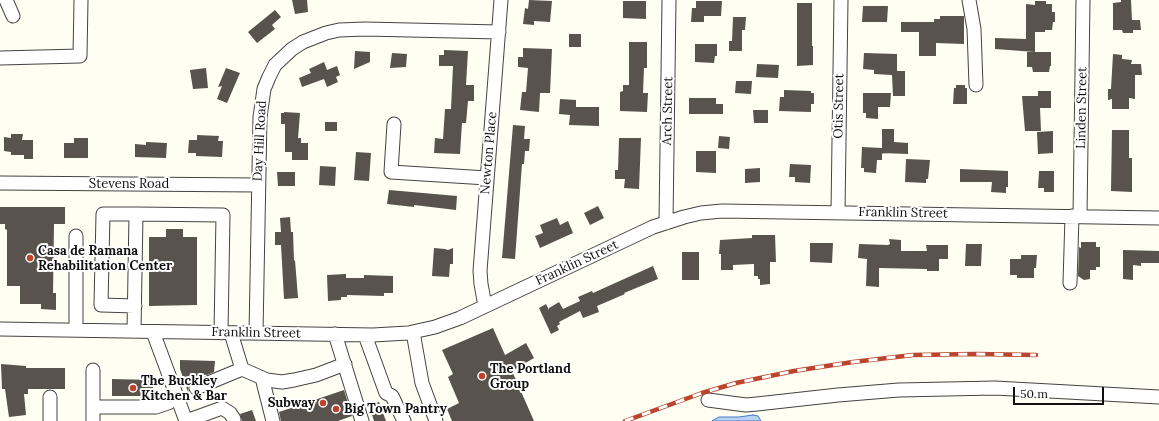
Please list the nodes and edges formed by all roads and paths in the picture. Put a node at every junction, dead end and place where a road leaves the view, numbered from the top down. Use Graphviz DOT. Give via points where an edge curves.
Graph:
graph roads {
  1 [pos="6,0"];
  2 [pos="81,0"];
  3 [pos="501,0"];
  4 [pos="669,0"];
  5 [pos="841,0"];
  6 [pos="969,0"];
  7 [pos="1083,0"];
  8 [pos="12,16"];
  9 [pos="499,32"];
  10 [pos="0,58"];
  11 [pos="976,85"];
  12 [pos="394,124"];
  13 [pos="487,178"];
  14 [pos="0,183"];
  15 [pos="258,185"];
  16 [pos="838,212"];
  17 [pos="136,214"];
  18 [pos="1076,216"];
  19 [pos="1159,218"];
  20 [pos="666,223"];
  21 [pos="76,236"];
  22 [pos="1070,283"];
  23 [pos="135,306"];
  24 [pos="485,306"];
  25 [pos="0,329"];
  26 [pos="76,330"];
  27 [pos="134,331"];
  28 [pos="153,332"];
  29 [pos="413,332"];
  30 [pos="226,333"];
  31 [pos="256,333"];
  32 [pos="335,334"];
  33 [pos="365,335"];
  34 [pos="345,364"];
  35 [pos="242,369"];
  36 [pos="94,370"];
  37 [pos="262,378"];
  38 [pos="196,388"];
  39 [pos="50,396"];
  40 [pos="177,397"];
  41 [pos="1159,397"];
  42 [pos="708,400"];
  43 [pos="93,407"];
  44 [pos="234,419"];
  45 [pos="50,421"];
  46 [pos="93,421"];
  47 [pos="186,421"];
  48 [pos="273,421"];
  49 [pos="362,421"];
  50 [pos="404,421"];
  51 [pos="436,421"];
  1 -- 8 [label="street"];
  2 -- 10 [label="street" via="80,56"];
  3 -- 9 [label="street, Newton Place"];
  4 -- 20 [label="street, Arch Street"];
  5 -- 16 [label="street, Otis Street"];
  6 -- 11 [label="street" via="974,29"];
  7 -- 18 [label="street, Linden Street"];
  9 -- 13 [label="street, Newton Place"];
  9 -- 15 [label="street, Day Hill Road" via="351,29 326,33 298,45 275,65 264,89 260,117"];
  12 -- 13 [label="street" via="391,172"];
  13 -- 24 [label="street, Newton Place" via="480,271"];
  14 -- 15 [label="street, Stevens Road"];
  15 -- 31 [label="street, Day Hill Road"];
  16 -- 18 [label="street, Franklin Street"];
  16 -- 20 [label="street, Franklin Street" via="722,211 701,213"];
  17 -- 23 [label="street"];
  17 -- 23 [label="street" via="103,214 101,305"];
  17 -- 30 [label="street" via="223,215"];
  18 -- 19 [label="street, Franklin Street"];
  18 -- 22 [label="street, Linden Street"];
  20 -- 24 [label="street, Franklin Street" via="637,234"];
  21 -- 26 [label="street"];
  23 -- 27 [label="street"];
  24 -- 29 [label="street, Franklin Street" via="448,322"];
  25 -- 26 [label="street, Franklin Street"];
  26 -- 27 [label="street, Franklin Street"];
  27 -- 28 [label="street, Franklin Street"];
  28 -- 30 [label="street, Franklin Street"];
  28 -- 40 [label="street"];
  29 -- 33 [label="street, Franklin Street"];
  29 -- 51 [label="street" via="422,383"];
  30 -- 31 [label="street, Franklin Street"];
  30 -- 35 [label="street"];
  31 -- 32 [label="street, Franklin Street"];
  32 -- 33 [label="street, Franklin Street"];
  32 -- 34 [label="street"];
  33 -- 50 [label="street" via="386,393 392,396"];
  34 -- 37 [label="street" via="294,380 277,381"];
  34 -- 49 [label="street"];
  35 -- 37 [label="street"];
  35 -- 38 [label="street"];
  36 -- 43 [label="street"];
  37 -- 48 [label="street"];
  39 -- 45 [label="street"];
  40 -- 43 [label="street" via="165,405 151,407"];
  40 -- 47 [label="street"];
  41 -- 42 [label="street" via="1003,388 899,390 757,404"];
  43 -- 46 [label="street"];
  44 -- 47 [label="street" via="222,408"];
}
